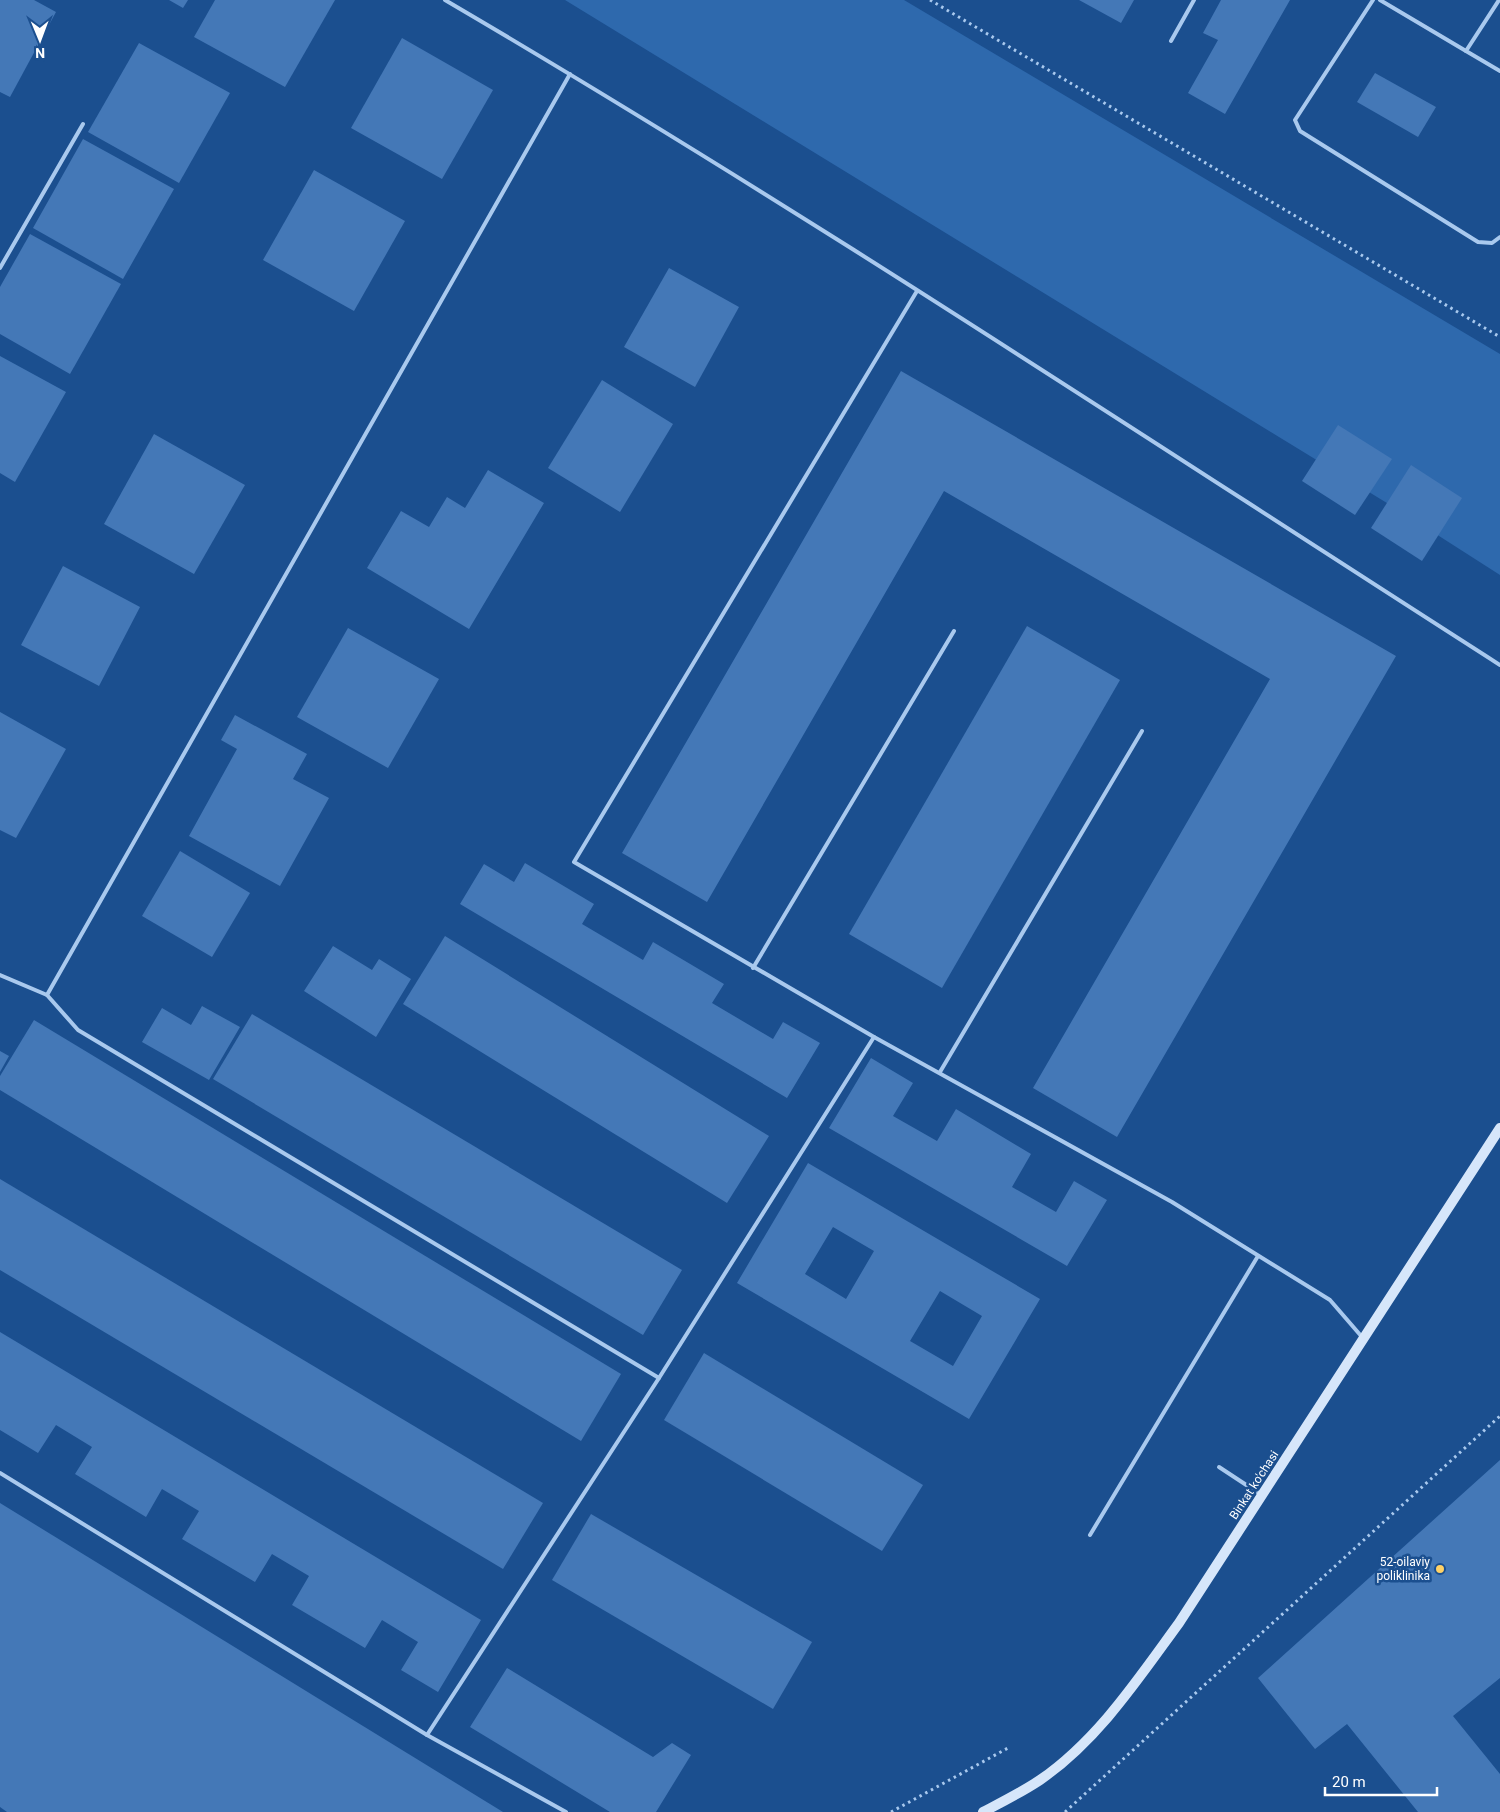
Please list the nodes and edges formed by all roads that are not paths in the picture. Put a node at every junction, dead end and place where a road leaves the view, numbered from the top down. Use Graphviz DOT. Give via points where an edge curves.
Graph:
graph roads {
  1 [pos="445,0"];
  2 [pos="1194,0"];
  3 [pos="1373,0"];
  4 [pos="1380,0"];
  5 [pos="1499,0"];
  6 [pos="1171,41"];
  7 [pos="1466,51"];
  8 [pos="1500,71"];
  9 [pos="570,74"];
  10 [pos="83,124"];
  11 [pos="1500,236"];
  12 [pos="0,268"];
  13 [pos="917,291"];
  14 [pos="954,631"];
  15 [pos="1500,665"];
  16 [pos="1142,731"];
  17 [pos="753,968"];
  18 [pos="0,975"];
  19 [pos="47,995"];
  20 [pos="874,1037"];
  21 [pos="940,1072"];
  22 [pos="1500,1128"];
  23 [pos="1258,1256"];
  24 [pos="1364,1338"];
  25 [pos="659,1378"];
  26 [pos="1219,1467"];
  27 [pos="0,1473"];
  28 [pos="1262,1495"];
  29 [pos="1090,1535"];
  30 [pos="427,1735"];
  31 [pos="566,1812"];
  32 [pos="983,1812"];
  1 -- 9 [label="lane"];
  2 -- 6 [label="lane"];
  3 -- 11 [label="lane" via="1295,120 1300,131 1478,242 1492,243"];
  4 -- 7 [label="lane"];
  5 -- 7 [label="lane"];
  7 -- 8 [label="lane"];
  9 -- 13 [label="lane"];
  9 -- 19 [label="lane"];
  10 -- 12 [label="lane"];
  13 -- 15 [label="lane"];
  13 -- 17 [label="lane" via="574,862"];
  14 -- 17 [label="lane"];
  16 -- 21 [label="lane"];
  17 -- 20 [label="lane"];
  18 -- 19 [label="lane"];
  19 -- 25 [label="lane" via="78,1030"];
  20 -- 21 [label="lane"];
  20 -- 25 [label="lane"];
  21 -- 23 [label="lane" via="1172,1202"];
  22 -- 24 [label="main road, Binkat ko'chasi"];
  23 -- 24 [label="lane" via="1330,1300"];
  23 -- 29 [label="lane"];
  24 -- 28 [label="main road, Binkat ko'chasi"];
  25 -- 30 [label="lane"];
  26 -- 28 [label="lane"];
  27 -- 30 [label="lane"];
  28 -- 32 [label="main road, Binkat ko'chasi" via="1178,1623 1097,1729 1041,1779"];
  30 -- 31 [label="lane"];
}
